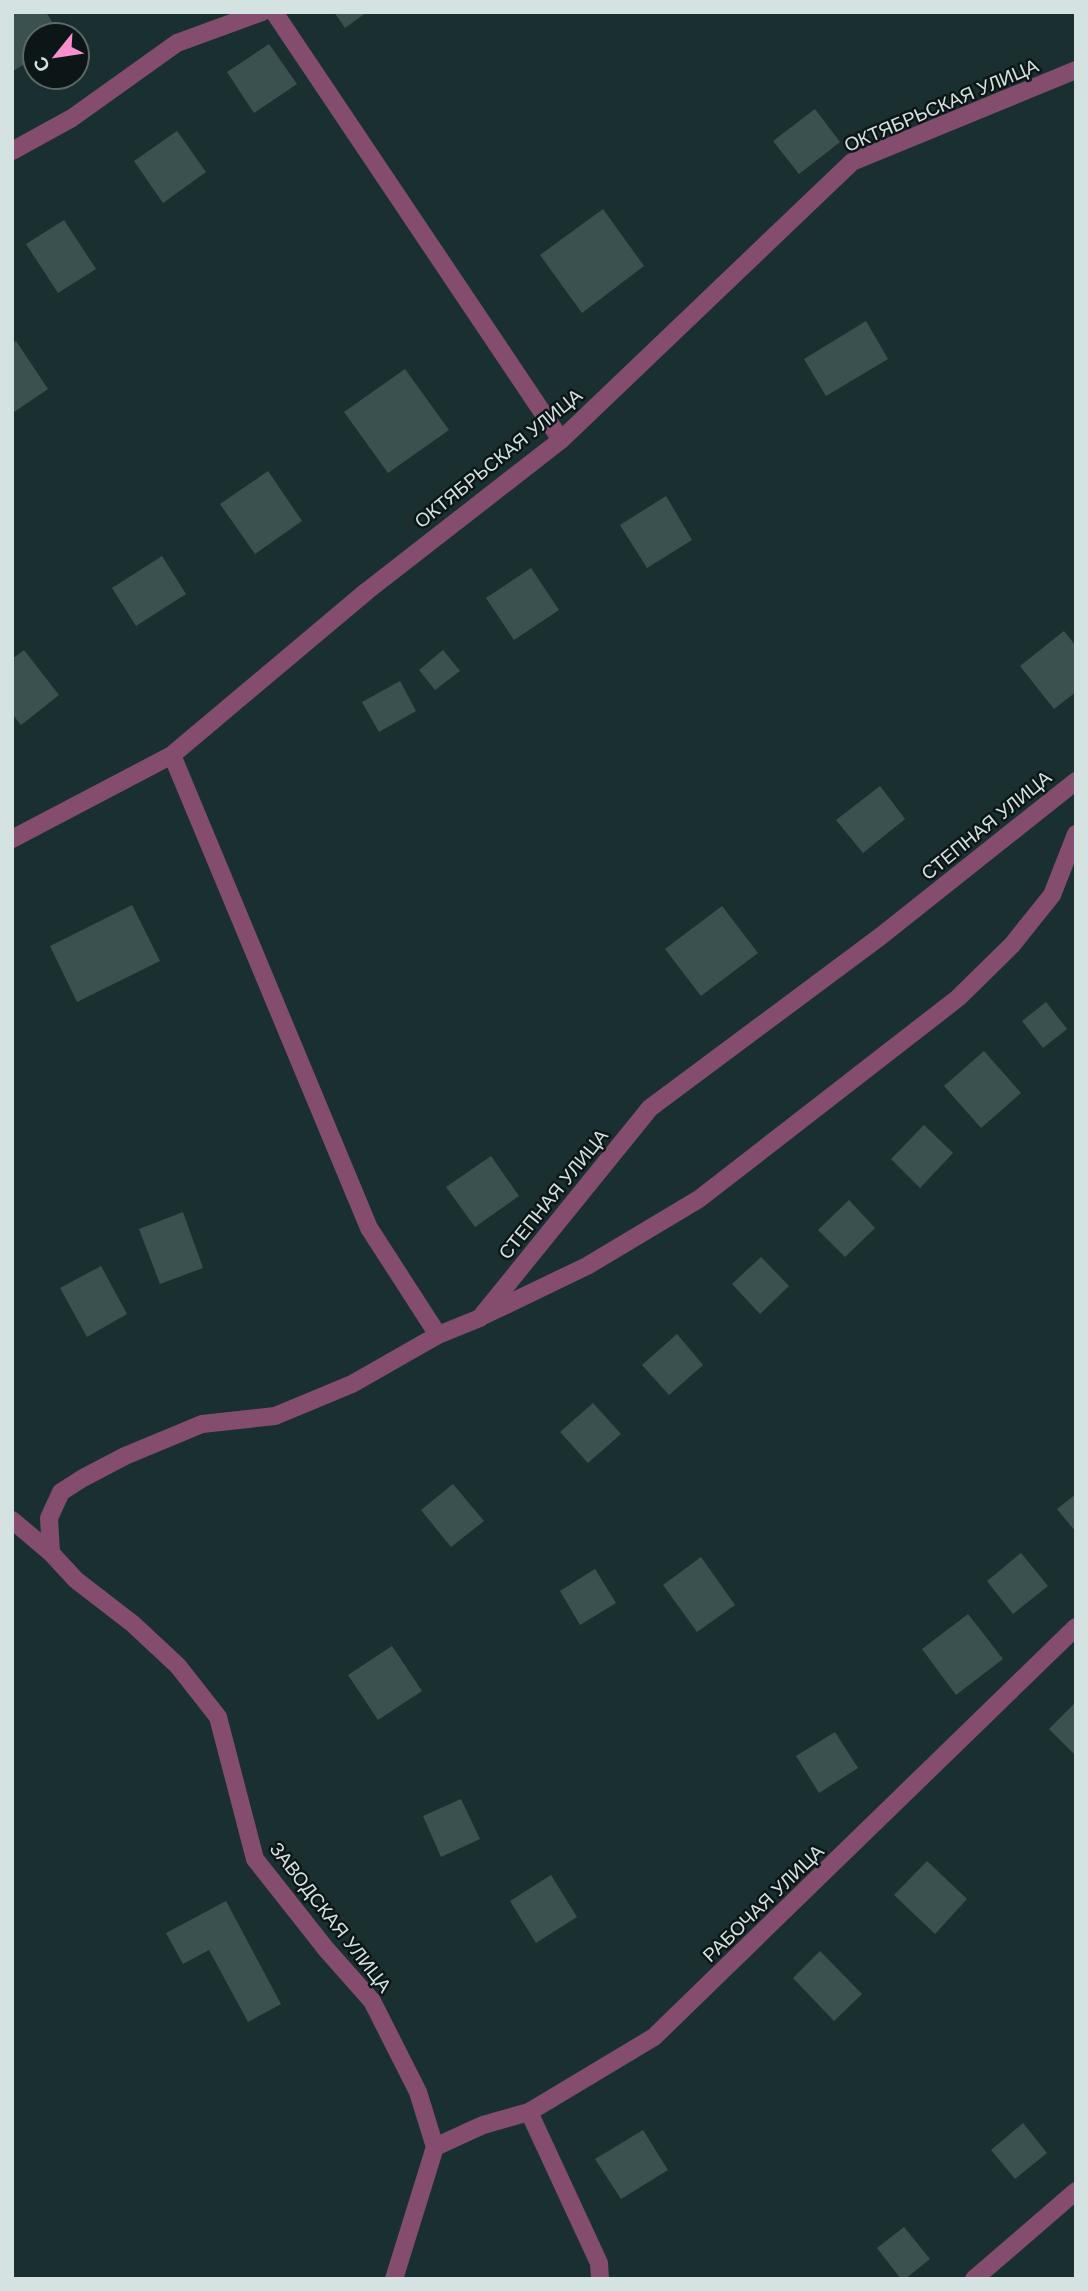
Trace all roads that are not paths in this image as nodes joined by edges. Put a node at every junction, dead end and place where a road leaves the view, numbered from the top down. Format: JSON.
{"nodes":[{"id":1,"x":262,"y":12,"type":"edge"},
{"id":2,"x":274,"y":12,"type":"edge"},
{"id":3,"x":1076,"y":71,"type":"edge"},
{"id":4,"x":12,"y":151,"type":"edge"},
{"id":5,"x":561,"y":440,"type":"junction"},
{"id":6,"x":172,"y":755,"type":"junction"},
{"id":7,"x":1076,"y":781,"type":"edge"},
{"id":8,"x":1076,"y":834,"type":"edge"},
{"id":9,"x":12,"y":839,"type":"edge"},
{"id":10,"x":480,"y":1318,"type":"junction"},
{"id":11,"x":438,"y":1335,"type":"junction"},
{"id":12,"x":12,"y":1520,"type":"edge"},
{"id":13,"x":51,"y":1553,"type":"junction"},
{"id":14,"x":1076,"y":1627,"type":"edge"},
{"id":15,"x":529,"y":2112,"type":"junction"},
{"id":16,"x":435,"y":2147,"type":"junction"},
{"id":17,"x":1076,"y":2191,"type":"edge"},
{"id":18,"x":394,"y":2279,"type":"edge"},
{"id":19,"x":600,"y":2279,"type":"edge"},
{"id":20,"x":974,"y":2279,"type":"edge"}],
"edges":[{"from":1,"to":4,"type":"street"},
{"from":2,"to":5,"type":"street"},
{"from":3,"to":5,"type":"street","name":"ОКТЯБРЬСКАЯ УЛИЦА"},
{"from":5,"to":6,"type":"street","name":"ОКТЯБРЬСКАЯ УЛИЦА"},
{"from":6,"to":9,"type":"street","name":"ОКТЯБРЬСКАЯ УЛИЦА"},
{"from":6,"to":11,"type":"street"},
{"from":7,"to":10,"type":"street","name":"СТЕПНАЯ УЛИЦА"},
{"from":8,"to":10,"type":"street"},
{"from":10,"to":11,"type":"street","name":"СТЕПНАЯ УЛИЦА"},
{"from":11,"to":13,"type":"street","name":"СТЕПНАЯ УЛИЦА"},
{"from":12,"to":13,"type":"street","name":"ЗАВОДСКАЯ УЛИЦА"},
{"from":13,"to":16,"type":"street","name":"ЗАВОДСКАЯ УЛИЦА"},
{"from":14,"to":15,"type":"street","name":"РАБОЧАЯ УЛИЦА"},
{"from":15,"to":16,"type":"street","name":"РАБОЧАЯ УЛИЦА"},
{"from":15,"to":19,"type":"street"},
{"from":16,"to":18,"type":"street"},
{"from":17,"to":20,"type":"street"}]}
